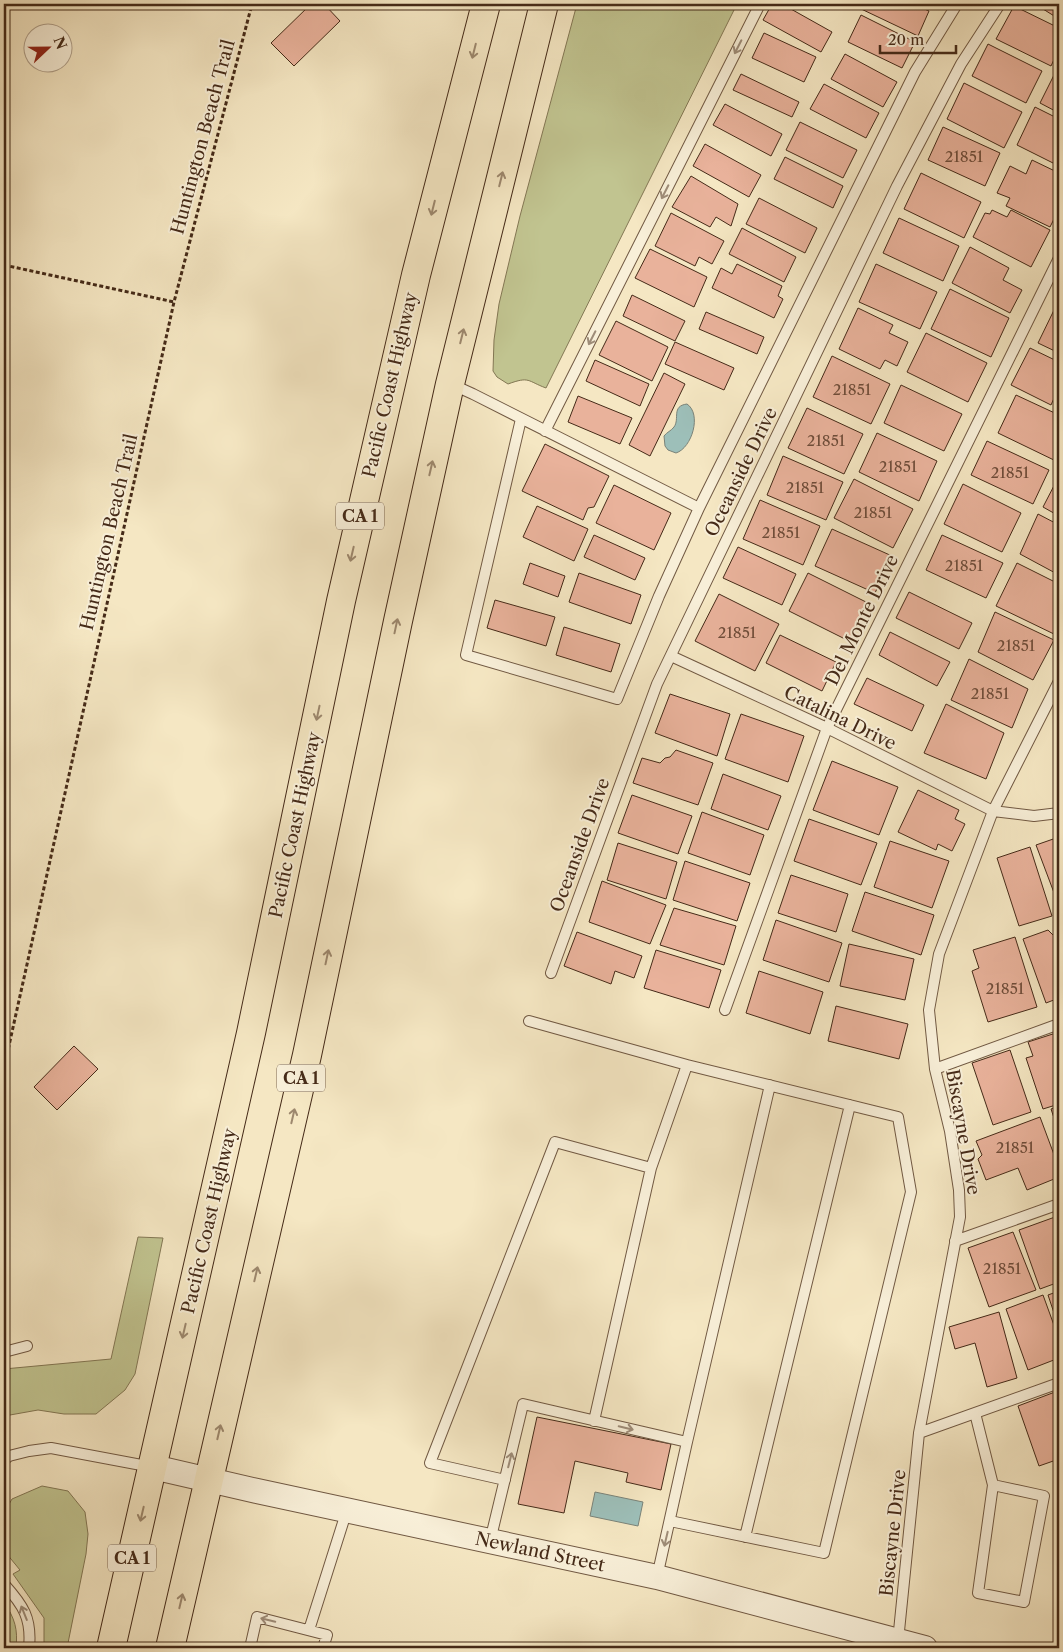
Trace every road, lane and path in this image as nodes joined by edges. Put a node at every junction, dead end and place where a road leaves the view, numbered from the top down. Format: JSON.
{"nodes":[{"id":1,"x":252,"y":4,"type":"edge"},
{"id":2,"x":486,"y":4,"type":"edge"},
{"id":3,"x":544,"y":4,"type":"edge"},
{"id":4,"x":760,"y":4,"type":"edge"},
{"id":5,"x":957,"y":4,"type":"edge"},
{"id":6,"x":1000,"y":4,"type":"edge"},
{"id":7,"x":1059,"y":258,"type":"edge"},
{"id":8,"x":4,"y":265,"type":"edge"},
{"id":9,"x":174,"y":302,"type":"junction"},
{"id":10,"x":450,"y":384,"type":"junction"},
{"id":11,"x":521,"y":419,"type":"junction"},
{"id":12,"x":545,"y":431,"type":"junction"},
{"id":13,"x":699,"y":508,"type":"junction"},
{"id":14,"x":671,"y":656,"type":"junction"},
{"id":15,"x":1059,"y":681,"type":"edge"},
{"id":16,"x":827,"y":728,"type":"junction"},
{"id":17,"x":993,"y":812,"type":"junction"},
{"id":18,"x":1059,"y":813,"type":"edge"},
{"id":19,"x":551,"y":973,"type":"dead end"},
{"id":20,"x":725,"y":1010,"type":"dead end"},
{"id":21,"x":529,"y":1021,"type":"dead end"},
{"id":22,"x":1059,"y":1024,"type":"edge"},
{"id":23,"x":687,"y":1065,"type":"junction"},
{"id":24,"x":4,"y":1068,"type":"edge"},
{"id":25,"x":935,"y":1069,"type":"junction"},
{"id":26,"x":770,"y":1085,"type":"junction"},
{"id":27,"x":850,"y":1105,"type":"junction"},
{"id":28,"x":651,"y":1168,"type":"junction"},
{"id":29,"x":1059,"y":1204,"type":"edge"},
{"id":30,"x":955,"y":1241,"type":"junction"},
{"id":31,"x":27,"y":1346,"type":"dead end"},
{"id":32,"x":4,"y":1352,"type":"edge"},
{"id":33,"x":1059,"y":1383,"type":"edge"},
{"id":34,"x":975,"y":1413,"type":"junction"},
{"id":35,"x":594,"y":1421,"type":"junction"},
{"id":36,"x":920,"y":1432,"type":"junction"},
{"id":37,"x":688,"y":1442,"type":"junction"},
{"id":38,"x":4,"y":1460,"type":"edge"},
{"id":39,"x":153,"y":1467,"type":"junction"},
{"id":40,"x":208,"y":1480,"type":"junction"},
{"id":41,"x":505,"y":1480,"type":"junction"},
{"id":42,"x":993,"y":1485,"type":"junction"},
{"id":43,"x":347,"y":1510,"type":"junction"},
{"id":44,"x":670,"y":1521,"type":"junction"},
{"id":45,"x":745,"y":1537,"type":"junction"},
{"id":46,"x":490,"y":1541,"type":"junction"},
{"id":47,"x":657,"y":1577,"type":"junction"},
{"id":48,"x":5,"y":1586,"type":"edge"},
{"id":49,"x":308,"y":1630,"type":"junction"},
{"id":50,"x":898,"y":1641,"type":"junction"},
{"id":51,"x":29,"y":1648,"type":"edge"},
{"id":52,"x":111,"y":1648,"type":"edge"},
{"id":53,"x":170,"y":1648,"type":"edge"},
{"id":54,"x":250,"y":1648,"type":"edge"},
{"id":55,"x":323,"y":1648,"type":"edge"},
{"id":56,"x":925,"y":1648,"type":"edge"}],
"edges":[{"from":1,"to":9,"type":"path","name":"Huntington Beach Trail"},
{"from":2,"to":39,"type":"highway","name":"Pacific Coast Highway","number":"CA 1","one_way":true},
{"from":10,"to":3,"type":"highway","number":"CA 1","one_way":true},
{"from":4,"to":12,"type":"lane","one_way":true},
{"from":5,"to":13,"type":"lane"},
{"from":6,"to":14,"type":"lane","name":"Oceanside Drive"},
{"from":7,"to":16,"type":"lane","name":"Del Monte Drive"},
{"from":8,"to":9,"type":"path"},
{"from":9,"to":24,"type":"path","name":"Huntington Beach Trail"},
{"from":10,"to":11,"type":"lane"},
{"from":40,"to":10,"type":"highway","number":"CA 1","one_way":true},
{"from":11,"to":12,"type":"lane"},
{"from":11,"to":13,"type":"lane"},
{"from":12,"to":13,"type":"lane"},
{"from":14,"to":16,"type":"lane","name":"Catalina Drive"},
{"from":14,"to":19,"type":"lane","name":"Oceanside Drive"},
{"from":15,"to":17,"type":"lane","name":"Biscayne Drive"},
{"from":16,"to":17,"type":"lane","name":"Catalina Drive"},
{"from":16,"to":20,"type":"lane","name":"Del Monte Drive"},
{"from":17,"to":18,"type":"lane"},
{"from":17,"to":25,"type":"lane","name":"Biscayne Drive"},
{"from":21,"to":23,"type":"lane"},
{"from":22,"to":25,"type":"lane"},
{"from":23,"to":26,"type":"lane"},
{"from":23,"to":28,"type":"lane"},
{"from":25,"to":30,"type":"lane","name":"Biscayne Drive"},
{"from":26,"to":27,"type":"lane"},
{"from":26,"to":37,"type":"lane"},
{"from":27,"to":45,"type":"lane"},
{"from":27,"to":45,"type":"lane"},
{"from":28,"to":35,"type":"lane"},
{"from":28,"to":41,"type":"lane"},
{"from":29,"to":30,"type":"lane"},
{"from":30,"to":36,"type":"lane","name":"Biscayne Drive"},
{"from":31,"to":32,"type":"lane"},
{"from":33,"to":34,"type":"lane"},
{"from":34,"to":36,"type":"lane"},
{"from":34,"to":42,"type":"lane"},
{"from":35,"to":37,"type":"lane","one_way":true},
{"from":41,"to":35,"type":"lane","one_way":true},
{"from":36,"to":50,"type":"lane","name":"Biscayne Drive"},
{"from":37,"to":44,"type":"lane"},
{"from":38,"to":39,"type":"lane"},
{"from":39,"to":40,"type":"street","name":"Newland Street"},
{"from":39,"to":52,"type":"highway","name":"Pacific Coast Highway","number":"CA 1","one_way":true},
{"from":40,"to":43,"type":"street","name":"Newland Street"},
{"from":53,"to":40,"type":"highway","number":"CA 1","one_way":true},
{"from":41,"to":46,"type":"lane"},
{"from":42,"to":42,"type":"lane"},
{"from":43,"to":46,"type":"street","name":"Newland Street"},
{"from":43,"to":49,"type":"lane"},
{"from":44,"to":45,"type":"lane"},
{"from":44,"to":47,"type":"lane","one_way":true},
{"from":46,"to":47,"type":"street","name":"Newland Street"},
{"from":47,"to":50,"type":"street","name":"Newland Street"},
{"from":51,"to":48,"type":"lane","one_way":true},
{"from":49,"to":54,"type":"lane","one_way":true},
{"from":49,"to":55,"type":"lane"},
{"from":50,"to":56,"type":"street","name":"Newland Street"}]}
